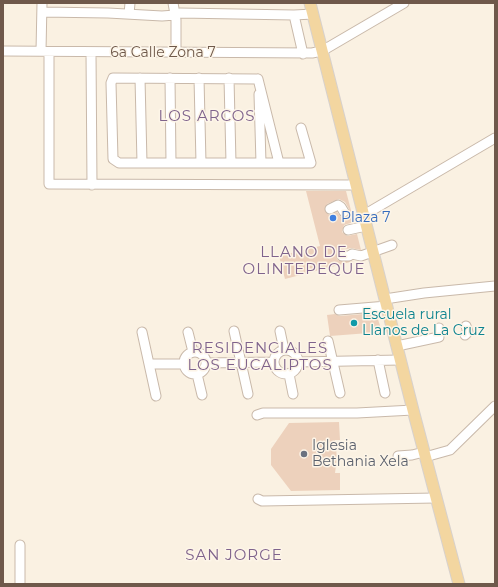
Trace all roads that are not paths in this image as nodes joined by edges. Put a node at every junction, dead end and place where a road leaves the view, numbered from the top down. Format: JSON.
{"nodes":[{"id":1,"x":59,"y":3,"type":"edge"},
{"id":2,"x":130,"y":3,"type":"edge"},
{"id":3,"x":173,"y":3,"type":"edge"},
{"id":4,"x":310,"y":3,"type":"edge"},
{"id":5,"x":404,"y":3,"type":"edge"},
{"id":6,"x":42,"y":8,"type":"edge"},
{"id":7,"x":59,"y":13,"type":"junction"},
{"id":8,"x":129,"y":14,"type":"junction"},
{"id":9,"x":313,"y":14,"type":"junction"},
{"id":10,"x":176,"y":15,"type":"junction"},
{"id":11,"x":294,"y":15,"type":"junction"},
{"id":12,"x":3,"y":51,"type":"edge"},
{"id":13,"x":322,"y":51,"type":"junction"},
{"id":14,"x":45,"y":52,"type":"junction"},
{"id":15,"x":91,"y":52,"type":"junction"},
{"id":16,"x":176,"y":53,"type":"junction"},
{"id":17,"x":303,"y":54,"type":"junction"},
{"id":18,"x":140,"y":78,"type":"junction"},
{"id":19,"x":170,"y":78,"type":"junction"},
{"id":20,"x":199,"y":78,"type":"junction"},
{"id":21,"x":229,"y":78,"type":"junction"},
{"id":22,"x":258,"y":79,"type":"junction"},
{"id":23,"x":301,"y":128,"type":"dead end"},
{"id":24,"x":495,"y":138,"type":"edge"},
{"id":25,"x":142,"y":163,"type":"junction"},
{"id":26,"x":171,"y":163,"type":"junction"},
{"id":27,"x":201,"y":163,"type":"junction"},
{"id":28,"x":231,"y":163,"type":"junction"},
{"id":29,"x":261,"y":163,"type":"junction"},
{"id":30,"x":280,"y":163,"type":"junction"},
{"id":31,"x":92,"y":185,"type":"junction"},
{"id":32,"x":356,"y":185,"type":"junction"},
{"id":33,"x":330,"y":209,"type":"dead end"},
{"id":34,"x":344,"y":212,"type":"dead end"},
{"id":35,"x":364,"y":215,"type":"junction"},
{"id":36,"x":366,"y":226,"type":"junction"},
{"id":37,"x":348,"y":230,"type":"dead end"},
{"id":38,"x":392,"y":244,"type":"dead end"},
{"id":39,"x":373,"y":252,"type":"junction"},
{"id":40,"x":342,"y":256,"type":"dead end"},
{"id":41,"x":495,"y":286,"type":"edge"},
{"id":42,"x":386,"y":303,"type":"junction"},
{"id":43,"x":339,"y":310,"type":"dead end"},
{"id":44,"x":439,"y":328,"type":"dead end"},
{"id":45,"x":234,"y":331,"type":"dead end"},
{"id":46,"x":280,"y":331,"type":"dead end"},
{"id":47,"x":142,"y":332,"type":"dead end"},
{"id":48,"x":188,"y":332,"type":"dead end"},
{"id":49,"x":328,"y":341,"type":"dead end"},
{"id":50,"x":397,"y":346,"type":"junction"},
{"id":51,"x":284,"y":350,"type":"junction"},
{"id":52,"x":193,"y":352,"type":"junction"},
{"id":53,"x":378,"y":360,"type":"junction"},
{"id":54,"x":400,"y":360,"type":"junction"},
{"id":55,"x":332,"y":361,"type":"junction"},
{"id":56,"x":241,"y":362,"type":"junction"},
{"id":57,"x":274,"y":362,"type":"junction"},
{"id":58,"x":298,"y":362,"type":"junction"},
{"id":59,"x":206,"y":363,"type":"junction"},
{"id":60,"x":149,"y":364,"type":"junction"},
{"id":61,"x":184,"y":364,"type":"junction"},
{"id":62,"x":197,"y":374,"type":"junction"},
{"id":63,"x":289,"y":374,"type":"junction"},
{"id":64,"x":340,"y":393,"type":"dead end"},
{"id":65,"x":385,"y":393,"type":"dead end"},
{"id":66,"x":248,"y":394,"type":"dead end"},
{"id":67,"x":293,"y":394,"type":"dead end"},
{"id":68,"x":202,"y":395,"type":"dead end"},
{"id":69,"x":156,"y":396,"type":"dead end"},
{"id":70,"x":495,"y":406,"type":"edge"},
{"id":71,"x":413,"y":410,"type":"junction"},
{"id":72,"x":257,"y":414,"type":"dead end"},
{"id":73,"x":424,"y":454,"type":"junction"},
{"id":74,"x":398,"y":456,"type":"dead end"},
{"id":75,"x":436,"y":498,"type":"junction"},
{"id":76,"x":258,"y":499,"type":"dead end"},
{"id":77,"x":20,"y":545,"type":"dead end"},
{"id":78,"x":20,"y":584,"type":"edge"},
{"id":79,"x":459,"y":584,"type":"edge"}],
"edges":[{"from":1,"to":7,"type":"street"},
{"from":2,"to":8,"type":"street"},
{"from":3,"to":10,"type":"street"},
{"from":4,"to":9,"type":"main road"},
{"from":5,"to":13,"type":"street"},
{"from":6,"to":7,"type":"street"},
{"from":6,"to":14,"type":"street"},
{"from":7,"to":8,"type":"street"},
{"from":8,"to":10,"type":"street"},
{"from":9,"to":11,"type":"street"},
{"from":9,"to":13,"type":"main road"},
{"from":10,"to":11,"type":"street"},
{"from":10,"to":16,"type":"street"},
{"from":11,"to":17,"type":"street"},
{"from":12,"to":14,"type":"street","name":"6a Calle Zona 7"},
{"from":13,"to":17,"type":"street","name":"6a Calle Zona 7"},
{"from":13,"to":32,"type":"main road"},
{"from":14,"to":15,"type":"street","name":"6a Calle Zona 7"},
{"from":14,"to":31,"type":"street"},
{"from":15,"to":16,"type":"street","name":"6a Calle Zona 7"},
{"from":15,"to":31,"type":"street"},
{"from":16,"to":17,"type":"street","name":"6a Calle Zona 7"},
{"from":18,"to":19,"type":"street"},
{"from":18,"to":25,"type":"street"},
{"from":18,"to":25,"type":"street"},
{"from":19,"to":20,"type":"street"},
{"from":19,"to":26,"type":"street"},
{"from":20,"to":21,"type":"street"},
{"from":20,"to":27,"type":"street"},
{"from":21,"to":22,"type":"street"},
{"from":21,"to":28,"type":"street"},
{"from":22,"to":29,"type":"street"},
{"from":22,"to":30,"type":"street"},
{"from":23,"to":30,"type":"street"},
{"from":24,"to":35,"type":"street"},
{"from":25,"to":26,"type":"street"},
{"from":26,"to":27,"type":"street"},
{"from":27,"to":28,"type":"street"},
{"from":28,"to":29,"type":"street"},
{"from":29,"to":30,"type":"street"},
{"from":31,"to":32,"type":"street"},
{"from":32,"to":35,"type":"main road"},
{"from":33,"to":34,"type":"street"},
{"from":35,"to":36,"type":"main road"},
{"from":36,"to":37,"type":"street"},
{"from":36,"to":39,"type":"main road"},
{"from":38,"to":39,"type":"street"},
{"from":39,"to":40,"type":"street"},
{"from":39,"to":42,"type":"main road"},
{"from":41,"to":42,"type":"street"},
{"from":42,"to":43,"type":"street"},
{"from":42,"to":50,"type":"main road"},
{"from":44,"to":50,"type":"street"},
{"from":45,"to":56,"type":"street"},
{"from":46,"to":51,"type":"street"},
{"from":47,"to":60,"type":"street"},
{"from":48,"to":52,"type":"street"},
{"from":49,"to":55,"type":"street"},
{"from":50,"to":54,"type":"main road"},
{"from":51,"to":57,"type":"street"},
{"from":51,"to":58,"type":"street"},
{"from":52,"to":59,"type":"street"},
{"from":52,"to":61,"type":"street"},
{"from":53,"to":54,"type":"street"},
{"from":53,"to":55,"type":"street"},
{"from":53,"to":65,"type":"street"},
{"from":54,"to":71,"type":"main road"},
{"from":55,"to":58,"type":"street"},
{"from":55,"to":64,"type":"street"},
{"from":56,"to":57,"type":"street"},
{"from":56,"to":59,"type":"street"},
{"from":56,"to":66,"type":"street"},
{"from":57,"to":63,"type":"street"},
{"from":58,"to":63,"type":"street"},
{"from":59,"to":62,"type":"street"},
{"from":60,"to":61,"type":"street"},
{"from":60,"to":69,"type":"street"},
{"from":61,"to":62,"type":"street"},
{"from":62,"to":68,"type":"street"},
{"from":63,"to":67,"type":"street"},
{"from":70,"to":73,"type":"street"},
{"from":71,"to":72,"type":"street"},
{"from":71,"to":73,"type":"main road"},
{"from":73,"to":74,"type":"street"},
{"from":73,"to":75,"type":"main road"},
{"from":75,"to":76,"type":"street"},
{"from":75,"to":79,"type":"main road"},
{"from":77,"to":78,"type":"street"}]}
